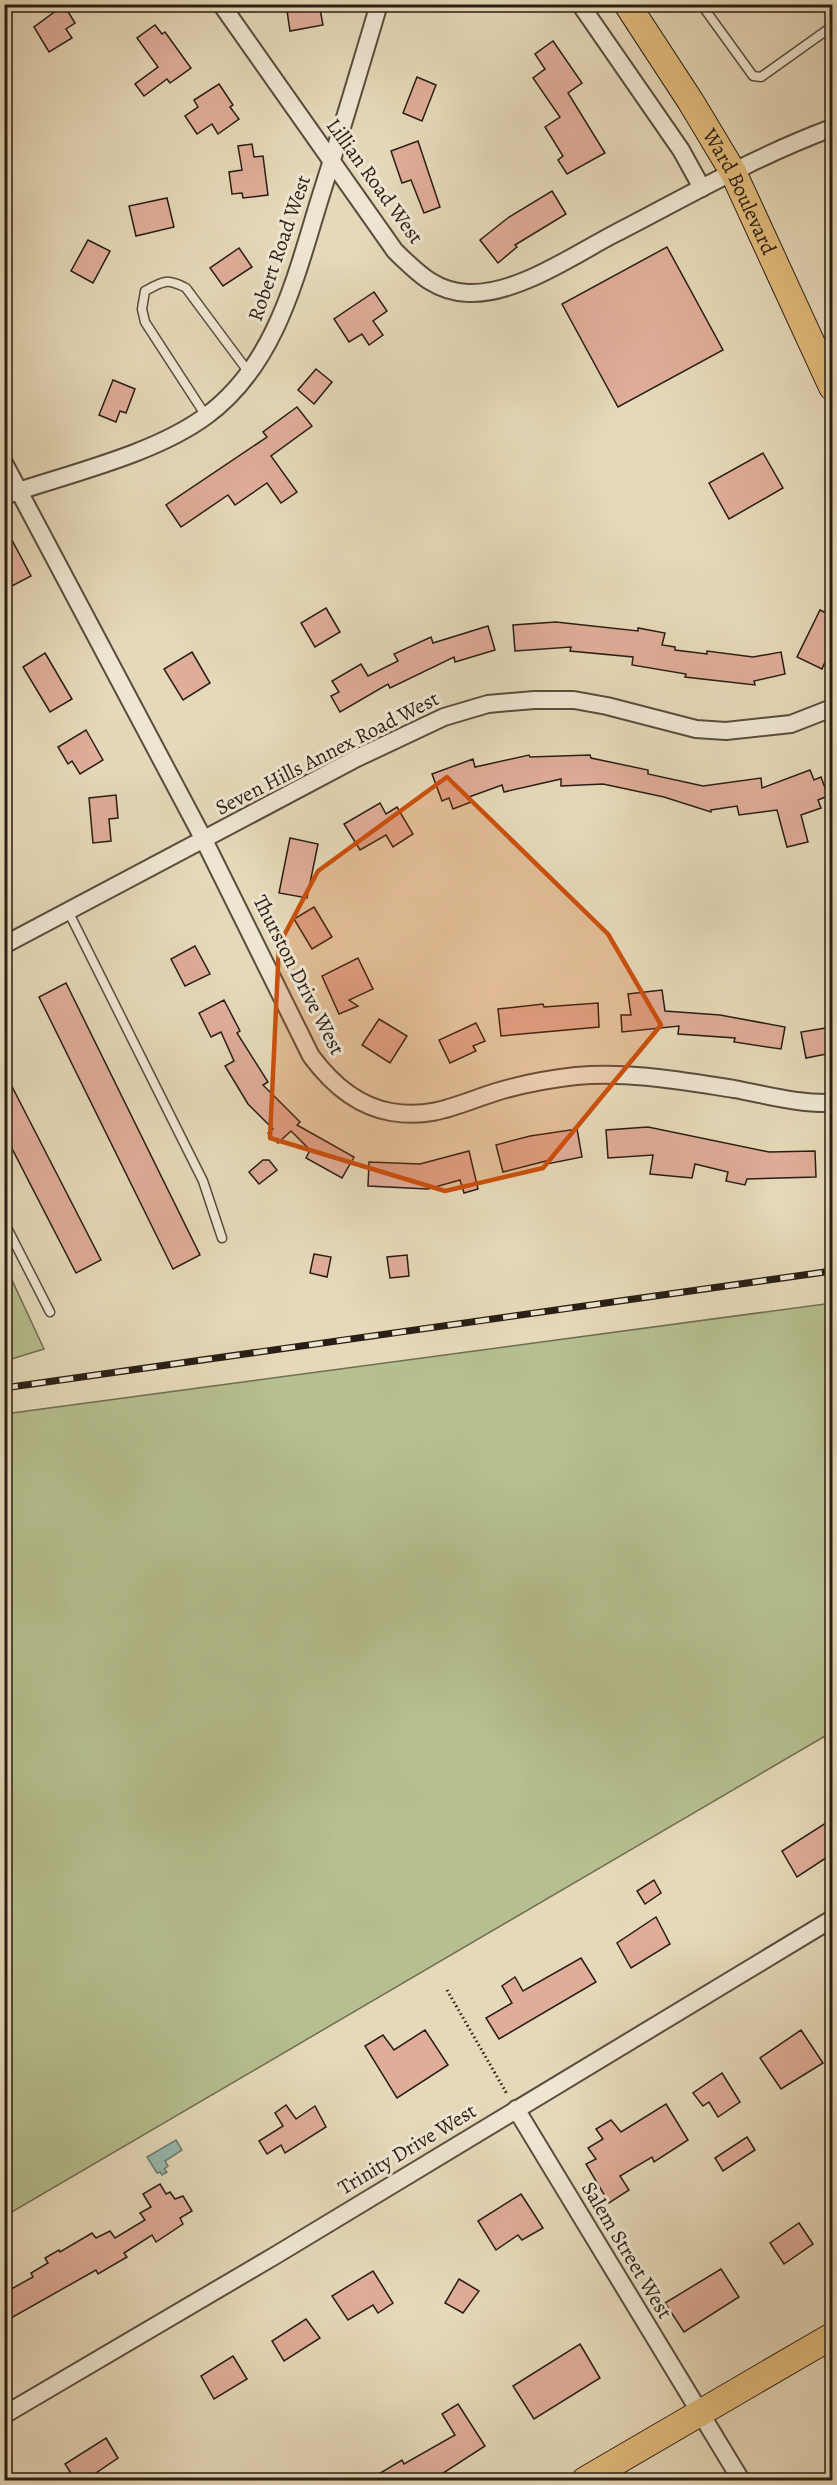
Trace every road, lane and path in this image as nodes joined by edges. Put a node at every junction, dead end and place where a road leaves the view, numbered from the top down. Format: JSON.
{"nodes":[{"id":1,"x":221,"y":4,"type":"edge"},
{"id":2,"x":379,"y":4,"type":"edge"},
{"id":3,"x":580,"y":4,"type":"edge"},
{"id":4,"x":627,"y":4,"type":"edge"},
{"id":5,"x":701,"y":4,"type":"edge"},
{"id":6,"x":832,"y":29,"type":"edge"},
{"id":7,"x":832,"y":129,"type":"edge"},
{"id":8,"x":332,"y":163,"type":"junction"},
{"id":9,"x":733,"y":172,"type":"junction"},
{"id":10,"x":702,"y":188,"type":"junction"},
{"id":11,"x":250,"y":374,"type":"junction"},
{"id":12,"x":832,"y":387,"type":"edge"},
{"id":13,"x":207,"y":416,"type":"junction"},
{"id":14,"x":4,"y":462,"type":"edge"},
{"id":15,"x":12,"y":493,"type":"edge"},
{"id":16,"x":832,"y":708,"type":"edge"},
{"id":17,"x":204,"y":840,"type":"junction"},
{"id":18,"x":68,"y":911,"type":"junction"},
{"id":19,"x":4,"y":945,"type":"edge"},
{"id":20,"x":832,"y":1103,"type":"edge"},
{"id":21,"x":4,"y":1222,"type":"edge"},
{"id":22,"x":222,"y":1238,"type":"dead end"},
{"id":23,"x":50,"y":1312,"type":"dead end"},
{"id":24,"x":832,"y":1919,"type":"edge"},
{"id":25,"x":447,"y":1990,"type":"dead end"},
{"id":26,"x":516,"y":2109,"type":"junction"},
{"id":27,"x":832,"y":2336,"type":"edge"},
{"id":28,"x":700,"y":2414,"type":"junction"},
{"id":29,"x":4,"y":2415,"type":"edge"},
{"id":30,"x":585,"y":2481,"type":"edge"},
{"id":31,"x":741,"y":2481,"type":"edge"}],
"edges":[{"from":1,"to":8,"type":"street","name":"Lillian Road West"},
{"from":2,"to":8,"type":"street","name":"Robert Road West"},
{"from":3,"to":10,"type":"street"},
{"from":4,"to":9,"type":"main road","name":"Ward Boulevard"},
{"from":5,"to":6,"type":"lane"},
{"from":7,"to":9,"type":"street","name":"Lillian Road West"},
{"from":8,"to":10,"type":"street","name":"Lillian Road West"},
{"from":8,"to":11,"type":"street","name":"Robert Road West"},
{"from":9,"to":10,"type":"street","name":"Lillian Road West"},
{"from":9,"to":12,"type":"main road","name":"Ward Boulevard"},
{"from":11,"to":13,"type":"street","name":"Robert Road West"},
{"from":11,"to":13,"type":"lane"},
{"from":13,"to":15,"type":"street","name":"Robert Road West"},
{"from":14,"to":15,"type":"street","name":"Thurston Drive West"},
{"from":15,"to":17,"type":"street","name":"Thurston Drive West"},
{"from":16,"to":17,"type":"street","name":"Seven Hills Annex Road West"},
{"from":17,"to":18,"type":"street","name":"Seven Hills Annex Road West"},
{"from":17,"to":20,"type":"street","name":"Thurston Drive West"},
{"from":18,"to":19,"type":"street","name":"Seven Hills Annex Road West"},
{"from":18,"to":22,"type":"lane"},
{"from":21,"to":23,"type":"lane"},
{"from":24,"to":26,"type":"street","name":"Trinity Drive West"},
{"from":25,"to":26,"type":"path"},
{"from":26,"to":28,"type":"street","name":"Salem Street West"},
{"from":26,"to":29,"type":"street","name":"Trinity Drive West"},
{"from":27,"to":28,"type":"main road"},
{"from":28,"to":30,"type":"main road"},
{"from":28,"to":31,"type":"street","name":"Salem Street West"}]}
